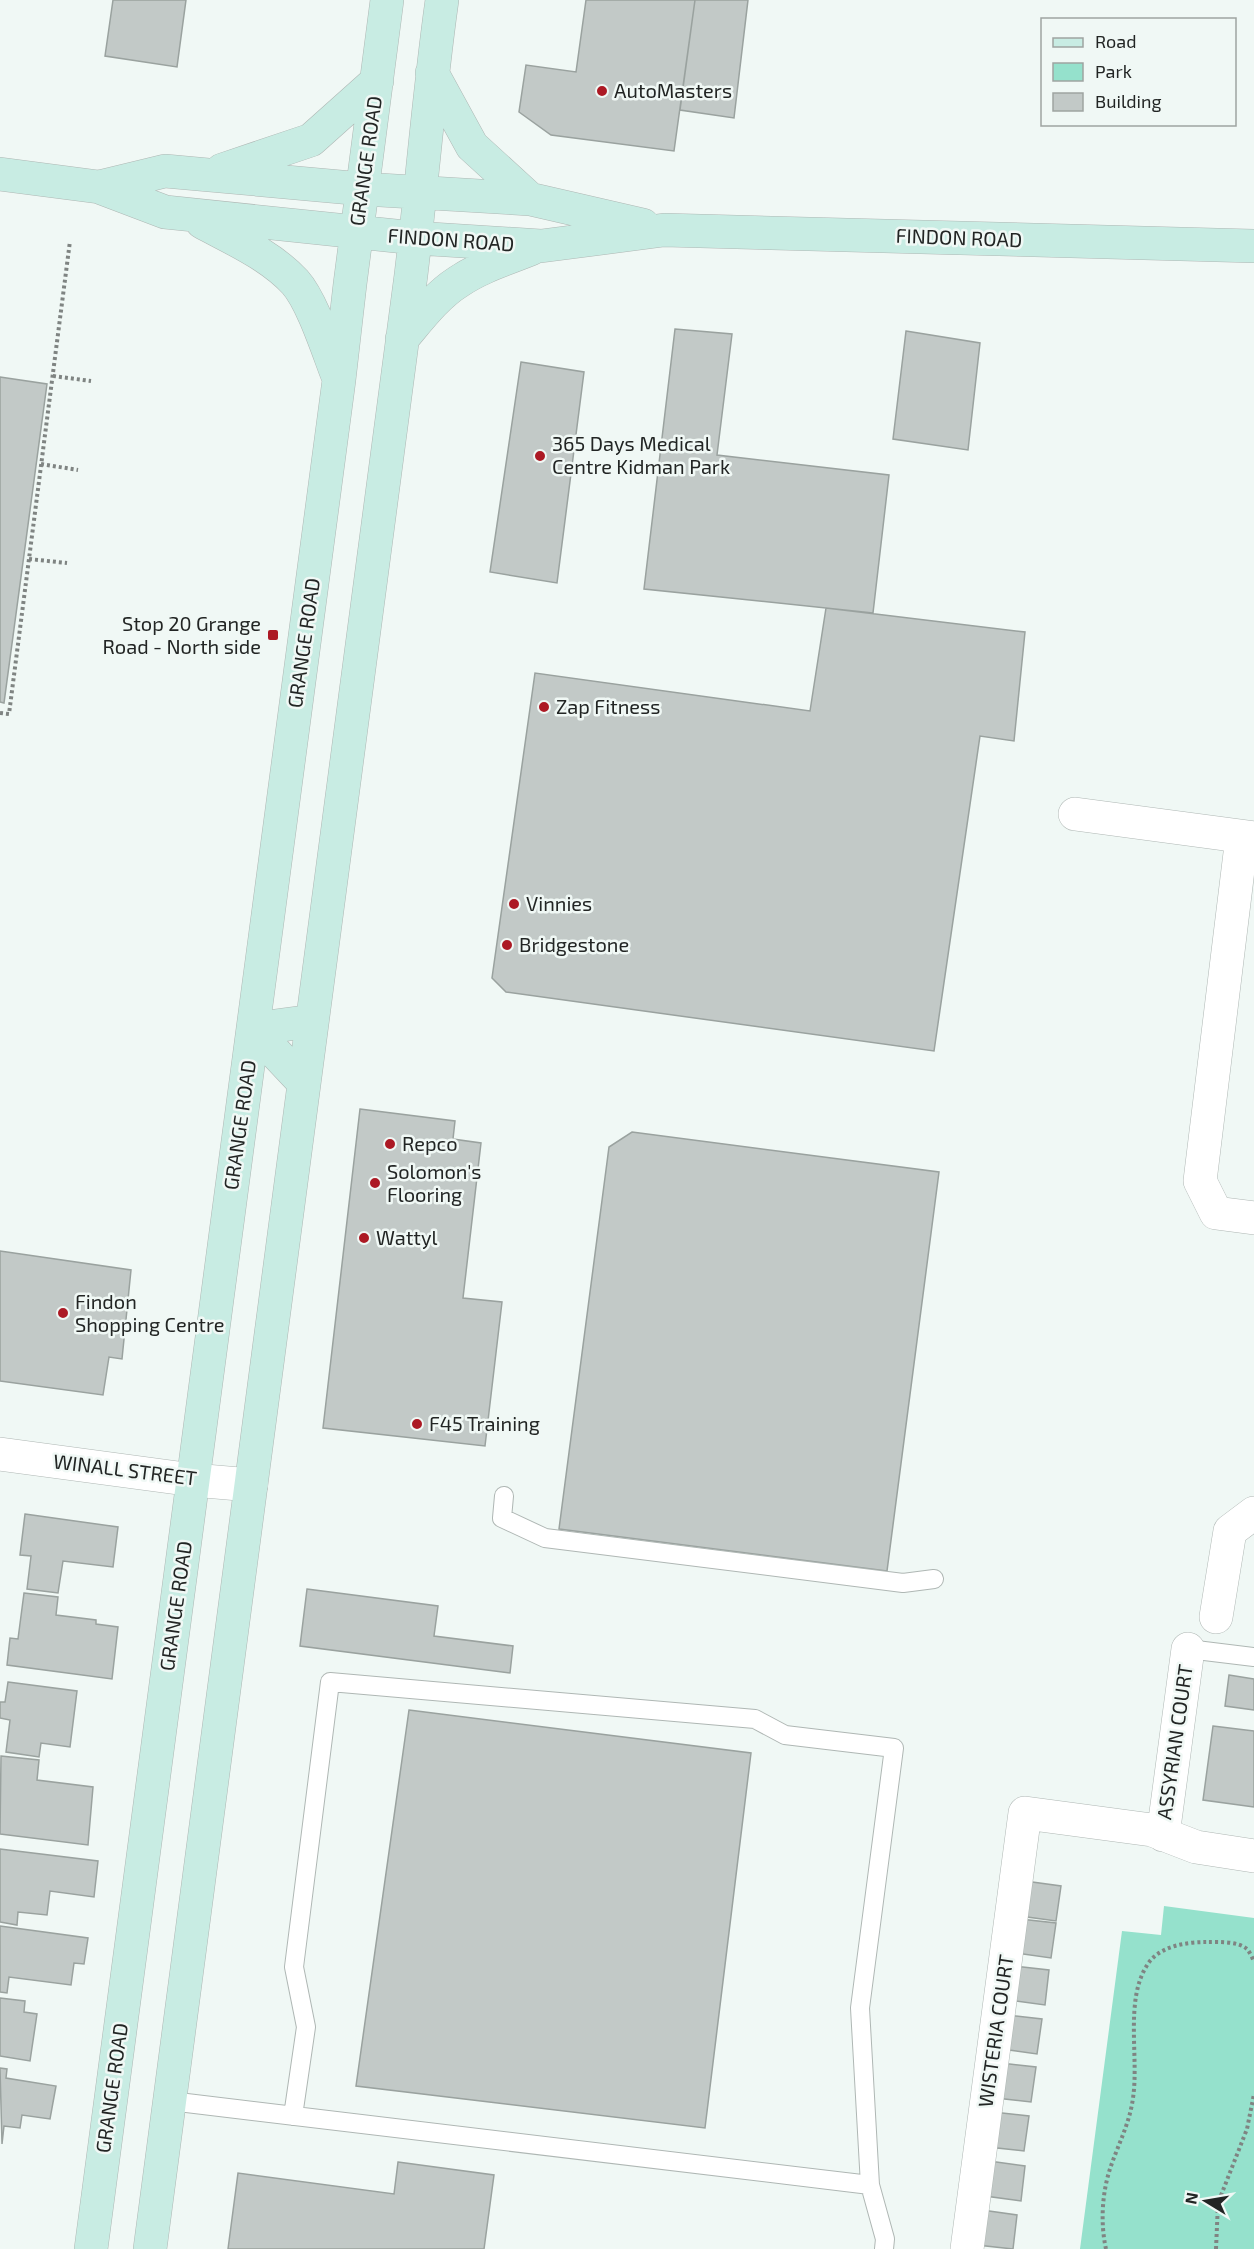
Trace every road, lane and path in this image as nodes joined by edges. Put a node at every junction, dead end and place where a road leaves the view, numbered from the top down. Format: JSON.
{"nodes":[{"id":1,"x":387,"y":0,"type":"edge"},
{"id":2,"x":442,"y":0,"type":"edge"},
{"id":3,"x":432,"y":73,"type":"junction"},
{"id":4,"x":377,"y":81,"type":"junction"},
{"id":5,"x":0,"y":174,"type":"edge"},
{"id":6,"x":206,"y":175,"type":"junction"},
{"id":7,"x":99,"y":187,"type":"junction"},
{"id":8,"x":363,"y":189,"type":"junction"},
{"id":9,"x":421,"y":192,"type":"junction"},
{"id":10,"x":530,"y":199,"type":"junction"},
{"id":11,"x":190,"y":215,"type":"junction"},
{"id":12,"x":664,"y":230,"type":"junction"},
{"id":13,"x":357,"y":233,"type":"junction"},
{"id":14,"x":415,"y":238,"type":"junction"},
{"id":15,"x":70,"y":241,"type":"dead end"},
{"id":16,"x":541,"y":246,"type":"junction"},
{"id":17,"x":1254,"y":246,"type":"edge"},
{"id":18,"x":402,"y":339,"type":"junction"},
{"id":19,"x":53,"y":376,"type":"junction"},
{"id":20,"x":339,"y":380,"type":"junction"},
{"id":21,"x":91,"y":381,"type":"dead end"},
{"id":22,"x":41,"y":464,"type":"junction"},
{"id":23,"x":78,"y":470,"type":"dead end"},
{"id":24,"x":29,"y":559,"type":"junction"},
{"id":25,"x":67,"y":563,"type":"dead end"},
{"id":26,"x":0,"y":713,"type":"edge"},
{"id":27,"x":1075,"y":814,"type":"dead end"},
{"id":28,"x":1248,"y":837,"type":"edge"},
{"id":29,"x":312,"y":1021,"type":"junction"},
{"id":30,"x":253,"y":1029,"type":"junction"},
{"id":31,"x":304,"y":1083,"type":"junction"},
{"id":32,"x":1254,"y":1218,"type":"edge"},
{"id":33,"x":0,"y":1454,"type":"edge"},
{"id":34,"x":193,"y":1480,"type":"junction"},
{"id":35,"x":251,"y":1485,"type":"junction"},
{"id":36,"x":504,"y":1496,"type":"dead end"},
{"id":37,"x":1254,"y":1513,"type":"edge"},
{"id":38,"x":934,"y":1578,"type":"dead end"},
{"id":39,"x":1216,"y":1617,"type":"dead end"},
{"id":40,"x":1188,"y":1649,"type":"joint"},
{"id":41,"x":1254,"y":1657,"type":"edge"},
{"id":42,"x":1025,"y":1813,"type":"joint"},
{"id":43,"x":1163,"y":1834,"type":"junction"},
{"id":44,"x":1254,"y":1856,"type":"edge"},
{"id":45,"x":1254,"y":1961,"type":"edge"},
{"id":46,"x":1254,"y":2094,"type":"edge"},
{"id":47,"x":170,"y":2102,"type":"junction"},
{"id":48,"x":293,"y":2116,"type":"junction"},
{"id":49,"x":870,"y":2185,"type":"junction"},
{"id":50,"x":91,"y":2249,"type":"edge"},
{"id":51,"x":150,"y":2249,"type":"edge"},
{"id":52,"x":884,"y":2249,"type":"edge"},
{"id":53,"x":967,"y":2249,"type":"edge"},
{"id":54,"x":1106,"y":2249,"type":"edge"},
{"id":55,"x":1216,"y":2249,"type":"edge"}],
"edges":[{"from":1,"to":4,"type":"main road","name":"GRANGE ROAD"},
{"from":2,"to":3,"type":"main road"},
{"from":3,"to":9,"type":"main road"},
{"from":3,"to":10,"type":"main road"},
{"from":4,"to":6,"type":"main road"},
{"from":4,"to":8,"type":"main road","name":"GRANGE ROAD"},
{"from":5,"to":7,"type":"main road","name":"FINDON ROAD"},
{"from":6,"to":7,"type":"main road","name":"FINDON ROAD"},
{"from":6,"to":8,"type":"main road","name":"FINDON ROAD"},
{"from":7,"to":11,"type":"main road","name":"FINDON ROAD"},
{"from":8,"to":9,"type":"main road","name":"FINDON ROAD"},
{"from":8,"to":13,"type":"main road","name":"GRANGE ROAD"},
{"from":9,"to":10,"type":"main road","name":"FINDON ROAD"},
{"from":9,"to":14,"type":"main road"},
{"from":10,"to":12,"type":"main road","name":"FINDON ROAD"},
{"from":11,"to":13,"type":"main road","name":"FINDON ROAD"},
{"from":11,"to":20,"type":"main road"},
{"from":12,"to":16,"type":"main road","name":"FINDON ROAD"},
{"from":12,"to":17,"type":"main road","name":"FINDON ROAD"},
{"from":13,"to":14,"type":"main road","name":"FINDON ROAD"},
{"from":13,"to":20,"type":"main road","name":"GRANGE ROAD"},
{"from":14,"to":16,"type":"main road","name":"FINDON ROAD"},
{"from":14,"to":18,"type":"main road"},
{"from":15,"to":19,"type":"path"},
{"from":16,"to":18,"type":"main road"},
{"from":18,"to":29,"type":"main road"},
{"from":19,"to":21,"type":"path"},
{"from":19,"to":22,"type":"path"},
{"from":20,"to":30,"type":"main road","name":"GRANGE ROAD"},
{"from":22,"to":23,"type":"path"},
{"from":22,"to":24,"type":"path"},
{"from":24,"to":25,"type":"path"},
{"from":24,"to":26,"type":"path"},
{"from":27,"to":28,"type":"street"},
{"from":28,"to":32,"type":"street"},
{"from":29,"to":30,"type":"main road"},
{"from":29,"to":31,"type":"main road"},
{"from":30,"to":31,"type":"main road"},
{"from":30,"to":34,"type":"main road","name":"GRANGE ROAD"},
{"from":31,"to":35,"type":"main road"},
{"from":33,"to":34,"type":"street","name":"WINALL STREET"},
{"from":34,"to":35,"type":"street","name":"WINALL STREET"},
{"from":34,"to":50,"type":"main road","name":"GRANGE ROAD"},
{"from":35,"to":47,"type":"main road"},
{"from":36,"to":38,"type":"lane"},
{"from":37,"to":39,"type":"street"},
{"from":40,"to":41,"type":"lane"},
{"from":40,"to":43,"type":"street","name":"ASSYRIAN COURT"},
{"from":42,"to":43,"type":"street","name":"ASSYRIAN COURT"},
{"from":42,"to":53,"type":"street","name":"WISTERIA COURT"},
{"from":43,"to":44,"type":"street","name":"ASSYRIAN COURT"},
{"from":45,"to":54,"type":"path"},
{"from":46,"to":55,"type":"path"},
{"from":47,"to":48,"type":"lane"},
{"from":47,"to":51,"type":"main road"},
{"from":48,"to":49,"type":"lane"},
{"from":48,"to":49,"type":"lane"},
{"from":49,"to":52,"type":"lane"}]}
